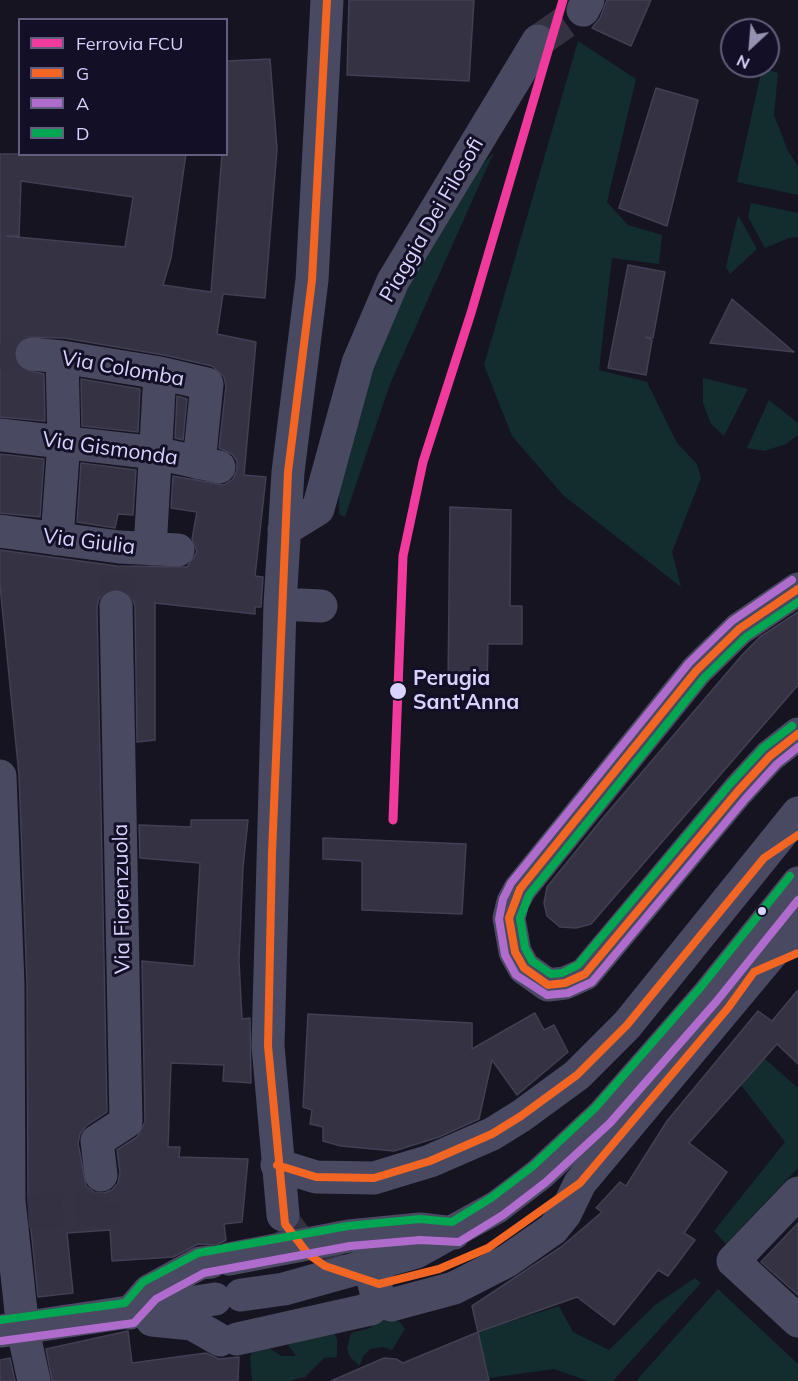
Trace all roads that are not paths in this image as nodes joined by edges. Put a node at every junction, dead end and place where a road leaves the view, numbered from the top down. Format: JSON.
{"nodes":[{"id":1,"x":327,"y":0,"type":"edge"},
{"id":2,"x":538,"y":41,"type":"tunnel mouth"},
{"id":3,"x":160,"y":373,"type":"junction"},
{"id":4,"x":0,"y":435,"type":"edge"},
{"id":5,"x":64,"y":441,"type":"junction"},
{"id":6,"x":156,"y":453,"type":"junction"},
{"id":7,"x":209,"y":465,"type":"joint"},
{"id":8,"x":284,"y":530,"type":"junction"},
{"id":9,"x":0,"y":531,"type":"edge"},
{"id":10,"x":57,"y":539,"type":"junction"},
{"id":11,"x":798,"y":589,"type":"edge"},
{"id":12,"x":280,"y":604,"type":"junction"},
{"id":13,"x":321,"y":606,"type":"dead end"},
{"id":14,"x":116,"y":607,"type":"tunnel mouth"},
{"id":15,"x":791,"y":746,"type":"edge"},
{"id":16,"x":0,"y":776,"type":"edge"},
{"id":17,"x":798,"y":813,"type":"edge"},
{"id":18,"x":798,"y":835,"type":"edge"},
{"id":19,"x":764,"y":858,"type":"junction"},
{"id":20,"x":798,"y":883,"type":"edge"},
{"id":21,"x":798,"y":922,"type":"edge"},
{"id":22,"x":798,"y":953,"type":"edge"},
{"id":23,"x":754,"y":972,"type":"junction"},
{"id":24,"x":278,"y":1165,"type":"junction"},
{"id":25,"x":102,"y":1187,"type":"dead end"},
{"id":26,"x":798,"y":1192,"type":"edge"},
{"id":27,"x":12,"y":1204,"type":"edge"},
{"id":28,"x":284,"y":1215,"type":"tunnel mouth"},
{"id":29,"x":454,"y":1233,"type":"junction"},
{"id":30,"x":384,"y":1282,"type":"junction"},
{"id":31,"x":130,"y":1312,"type":"junction"},
{"id":32,"x":798,"y":1321,"type":"edge"},
{"id":33,"x":11,"y":1331,"type":"edge"},
{"id":34,"x":34,"y":1381,"type":"edge"}],
"edges":[{"from":1,"to":8,"type":"street"},
{"from":2,"to":8,"type":"street","name":"Piaggia Dei Filosofi"},
{"from":3,"to":5,"type":"street","name":"Via Colomba"},
{"from":3,"to":6,"type":"street"},
{"from":3,"to":7,"type":"street","name":"Via Colomba"},
{"from":4,"to":5,"type":"street","name":"Via Gismonda"},
{"from":5,"to":6,"type":"street","name":"Via Gismonda"},
{"from":5,"to":10,"type":"street"},
{"from":6,"to":7,"type":"street","name":"Via Gismonda"},
{"from":6,"to":10,"type":"street","name":"Via Giulia"},
{"from":8,"to":12,"type":"street"},
{"from":9,"to":10,"type":"street","name":"Via Giulia"},
{"from":11,"to":15,"type":"street"},
{"from":12,"to":13,"type":"street"},
{"from":12,"to":24,"type":"street"},
{"from":14,"to":25,"type":"street","name":"Via Fiorenzuola"},
{"from":16,"to":27,"type":"street"},
{"from":17,"to":19,"type":"street"},
{"from":18,"to":19,"type":"street"},
{"from":19,"to":24,"type":"street"},
{"from":20,"to":29,"type":"street"},
{"from":21,"to":23,"type":"street"},
{"from":22,"to":23,"type":"street"},
{"from":23,"to":30,"type":"street"},
{"from":24,"to":28,"type":"street"},
{"from":26,"to":32,"type":"street"},
{"from":27,"to":33,"type":"street"},
{"from":29,"to":30,"type":"street"},
{"from":29,"to":31,"type":"street"},
{"from":30,"to":31,"type":"street"},
{"from":30,"to":31,"type":"street"},
{"from":31,"to":33,"type":"street"},
{"from":33,"to":34,"type":"street"}]}
